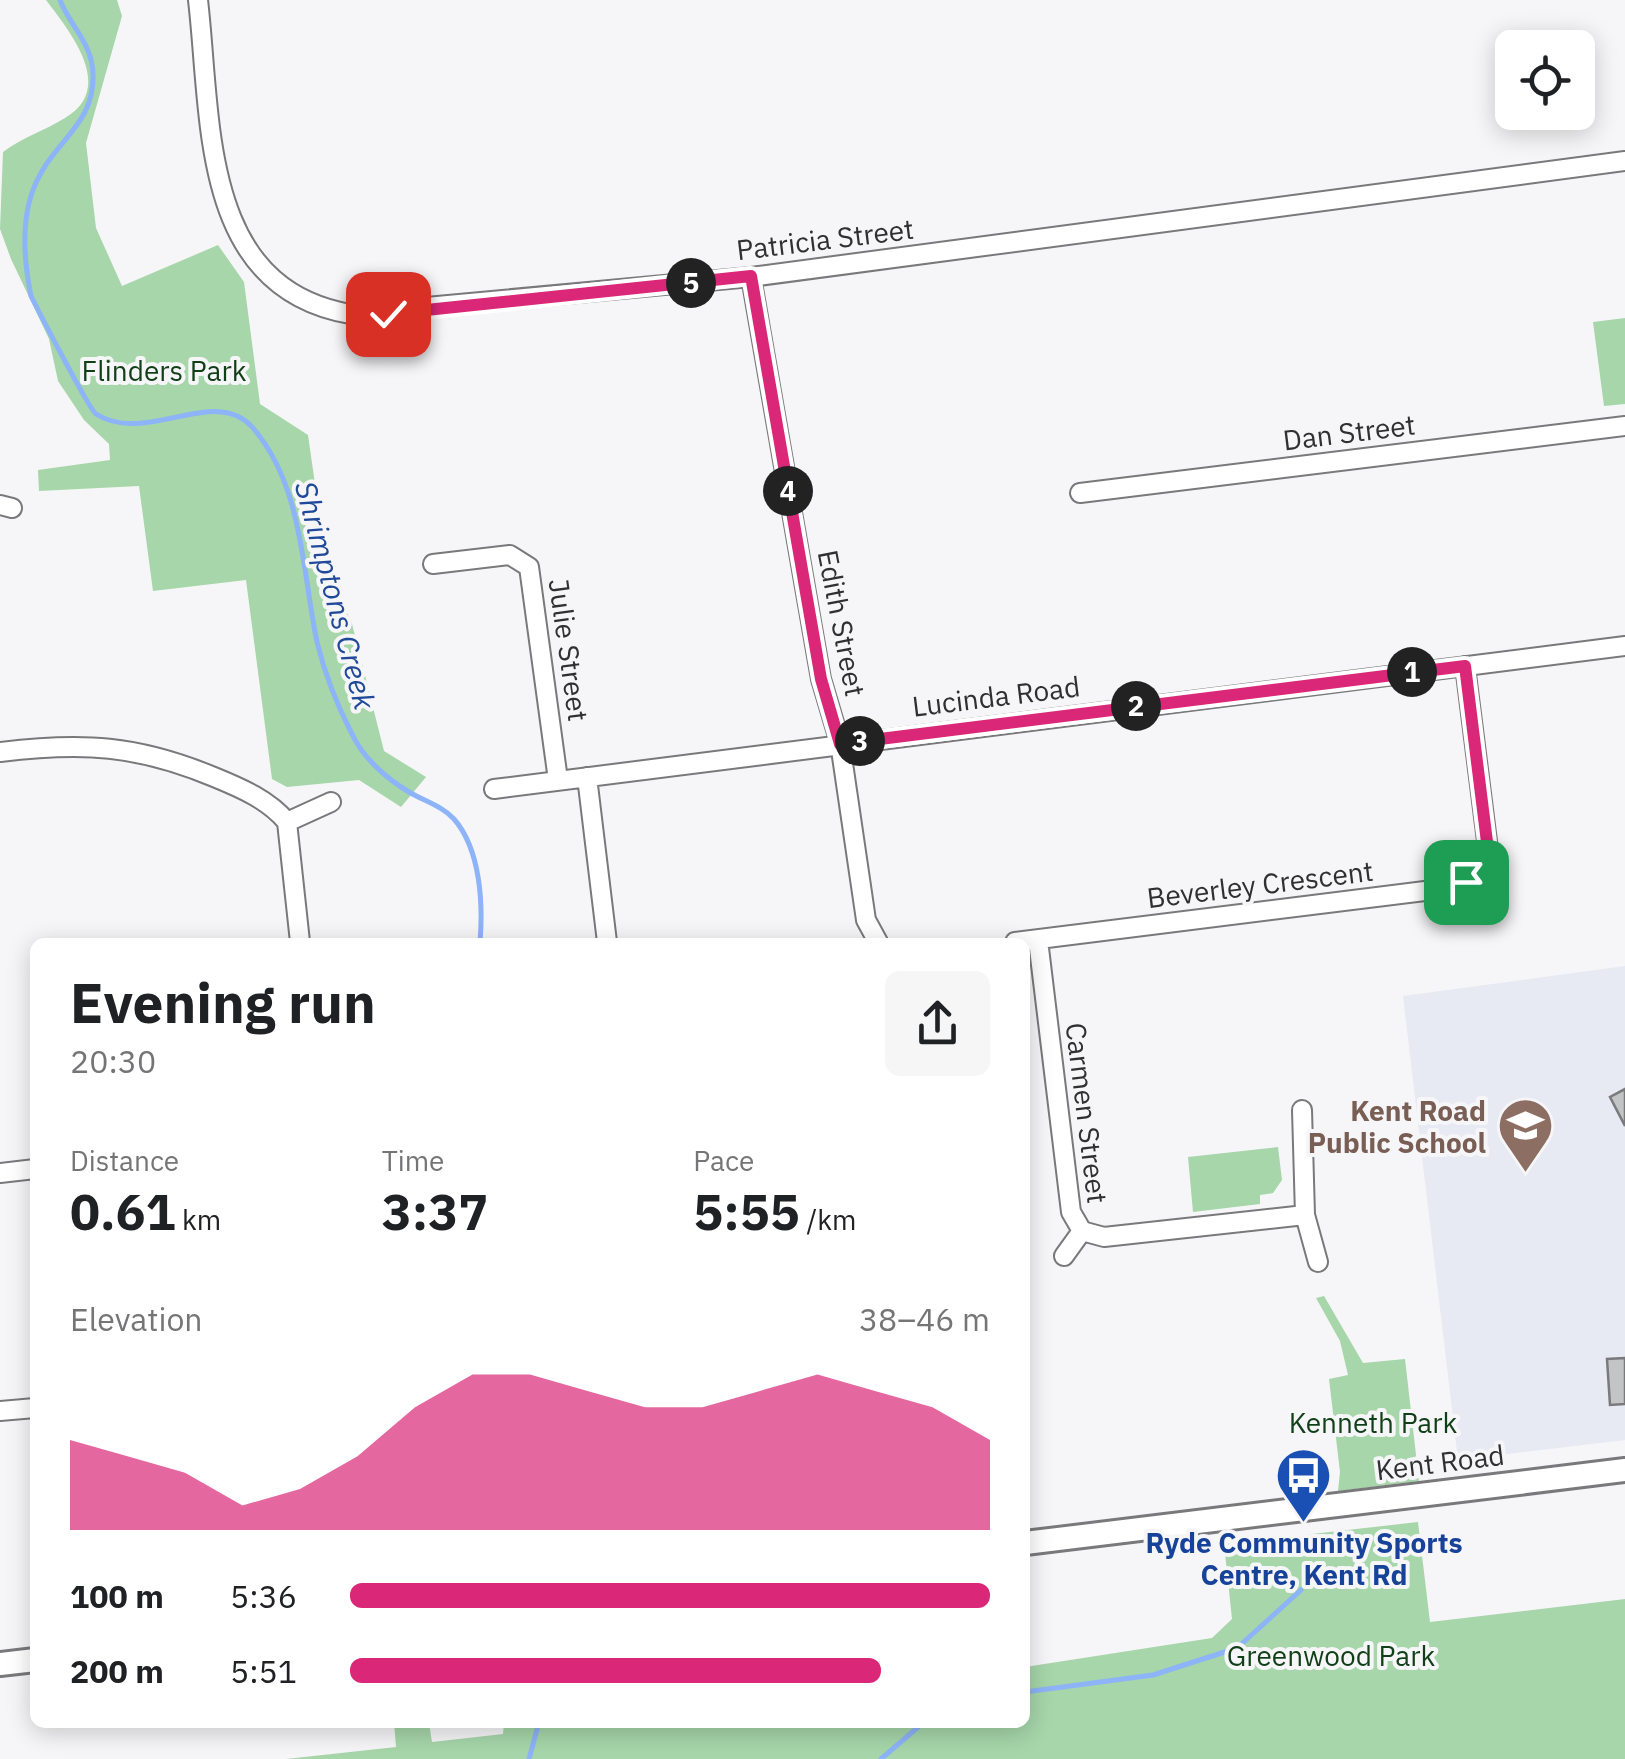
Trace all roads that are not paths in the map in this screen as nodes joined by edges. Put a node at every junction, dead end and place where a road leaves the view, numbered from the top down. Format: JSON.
{"nodes":[{"id":1,"x":198,"y":0,"type":"edge"},
{"id":2,"x":1625,"y":161,"type":"edge"},
{"id":3,"x":751,"y":276,"type":"junction"},
{"id":4,"x":1625,"y":426,"type":"edge"},
{"id":5,"x":1080,"y":494,"type":"dead end"},
{"id":6,"x":433,"y":564,"type":"dead end"},
{"id":7,"x":1625,"y":646,"type":"edge"},
{"id":8,"x":1465,"y":666,"type":"junction"},
{"id":9,"x":840,"y":744,"type":"junction"},
{"id":10,"x":0,"y":752,"type":"edge"},
{"id":11,"x":587,"y":777,"type":"junction"},
{"id":12,"x":558,"y":780,"type":"junction"},
{"id":13,"x":494,"y":790,"type":"dead end"},
{"id":14,"x":331,"y":802,"type":"dead end"},
{"id":15,"x":287,"y":822,"type":"junction"},
{"id":16,"x":300,"y":938,"type":"edge"},
{"id":17,"x":607,"y":938,"type":"edge"},
{"id":18,"x":876,"y":938,"type":"edge"},
{"id":19,"x":1038,"y":940,"type":"junction"},
{"id":20,"x":1030,"y":941,"type":"edge"},
{"id":21,"x":1302,"y":1110,"type":"dead end"},
{"id":22,"x":30,"y":1170,"type":"edge"},
{"id":23,"x":0,"y":1173,"type":"edge"},
{"id":24,"x":1305,"y":1215,"type":"junction"},
{"id":25,"x":1082,"y":1231,"type":"junction"},
{"id":26,"x":1064,"y":1256,"type":"dead end"},
{"id":27,"x":1318,"y":1262,"type":"dead end"},
{"id":28,"x":30,"y":1408,"type":"edge"},
{"id":29,"x":0,"y":1411,"type":"edge"},
{"id":30,"x":1625,"y":1470,"type":"edge"},
{"id":31,"x":1030,"y":1542,"type":"edge"},
{"id":32,"x":30,"y":1661,"type":"edge"},
{"id":33,"x":0,"y":1664,"type":"edge"}],
"edges":[{"from":1,"to":3,"type":"street","name":"Patricia Street"},
{"from":2,"to":3,"type":"street","name":"Patricia Street"},
{"from":3,"to":9,"type":"street","name":"Edith Street"},
{"from":4,"to":5,"type":"street","name":"Dan Street"},
{"from":6,"to":12,"type":"street","name":"Julie Street"},
{"from":7,"to":8,"type":"street","name":"Lucinda Road"},
{"from":8,"to":9,"type":"street","name":"Lucinda Road"},
{"from":8,"to":19,"type":"street","name":"Beverley Crescent"},
{"from":9,"to":11,"type":"street","name":"Lucinda Road"},
{"from":9,"to":18,"type":"street"},
{"from":10,"to":15,"type":"street"},
{"from":11,"to":12,"type":"street","name":"Lucinda Road"},
{"from":11,"to":17,"type":"street"},
{"from":12,"to":13,"type":"street","name":"Lucinda Road"},
{"from":14,"to":15,"type":"street"},
{"from":15,"to":16,"type":"street"},
{"from":19,"to":20,"type":"street","name":"Beverley Crescent"},
{"from":19,"to":25,"type":"street","name":"Carmen Street"},
{"from":21,"to":24,"type":"street"},
{"from":22,"to":23,"type":"street"},
{"from":24,"to":25,"type":"street","name":"Carmen Street"},
{"from":24,"to":27,"type":"street"},
{"from":25,"to":26,"type":"street","name":"Carmen Street"},
{"from":28,"to":29,"type":"street"},
{"from":30,"to":31,"type":"street","name":"Kent Road"},
{"from":32,"to":33,"type":"street"}]}
